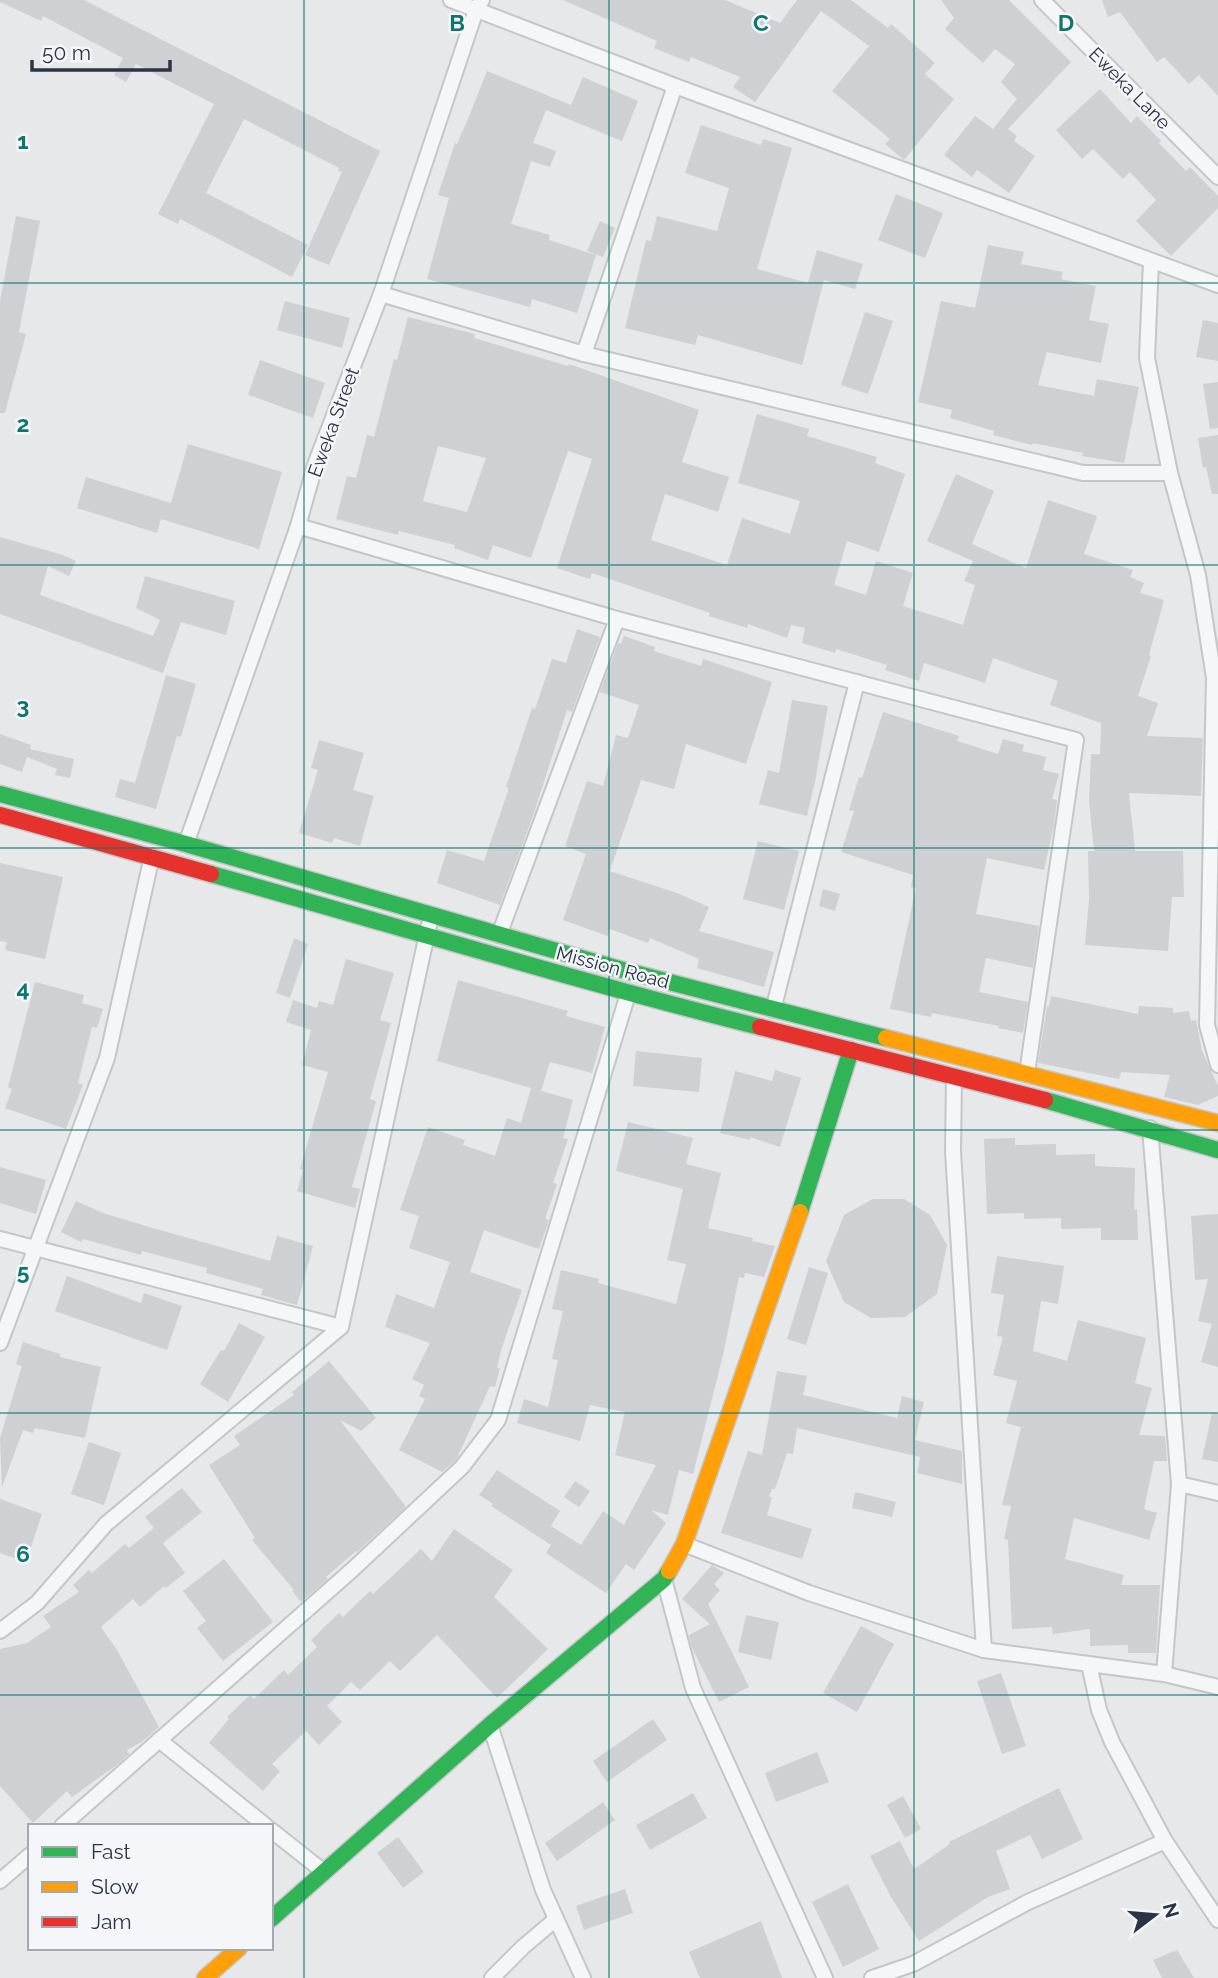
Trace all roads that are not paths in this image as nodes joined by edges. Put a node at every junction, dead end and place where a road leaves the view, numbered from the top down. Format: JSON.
{"nodes":[{"id":1,"x":451,"y":0,"type":"edge"},
{"id":2,"x":1042,"y":0,"type":"edge"},
{"id":3,"x":479,"y":5,"type":"edge"},
{"id":4,"x":675,"y":86,"type":"junction"},
{"id":5,"x":1218,"y":177,"type":"edge"},
{"id":6,"x":1151,"y":261,"type":"junction"},
{"id":7,"x":1218,"y":285,"type":"edge"},
{"id":8,"x":381,"y":295,"type":"junction"},
{"id":9,"x":584,"y":354,"type":"junction"},
{"id":10,"x":1170,"y":473,"type":"junction"},
{"id":11,"x":298,"y":526,"type":"junction"},
{"id":12,"x":617,"y":619,"type":"junction"},
{"id":13,"x":858,"y":682,"type":"junction"},
{"id":14,"x":0,"y":794,"type":"edge"},
{"id":15,"x":0,"y":816,"type":"edge"},
{"id":16,"x":1215,"y":821,"type":"edge"},
{"id":17,"x":186,"y":844,"type":"junction"},
{"id":18,"x":152,"y":856,"type":"junction"},
{"id":19,"x":432,"y":914,"type":"junction"},
{"id":20,"x":427,"y":934,"type":"junction"},
{"id":21,"x":499,"y":935,"type":"junction"},
{"id":22,"x":628,"y":994,"type":"junction"},
{"id":23,"x":773,"y":1010,"type":"junction"},
{"id":24,"x":851,"y":1050,"type":"junction"},
{"id":25,"x":1218,"y":1065,"type":"edge"},
{"id":26,"x":1027,"y":1073,"type":"junction"},
{"id":27,"x":954,"y":1076,"type":"junction"},
{"id":28,"x":1218,"y":1123,"type":"edge"},
{"id":29,"x":1150,"y":1128,"type":"junction"},
{"id":30,"x":1218,"y":1150,"type":"edge"},
{"id":31,"x":0,"y":1239,"type":"edge"},
{"id":32,"x":35,"y":1249,"type":"junction"},
{"id":33,"x":341,"y":1327,"type":"junction"},
{"id":34,"x":0,"y":1343,"type":"edge"},
{"id":35,"x":1179,"y":1484,"type":"junction"},
{"id":36,"x":1218,"y":1493,"type":"edge"},
{"id":37,"x":684,"y":1544,"type":"junction"},
{"id":38,"x":664,"y":1579,"type":"junction"},
{"id":39,"x":0,"y":1631,"type":"edge"},
{"id":40,"x":984,"y":1650,"type":"junction"},
{"id":41,"x":1089,"y":1664,"type":"junction"},
{"id":42,"x":1164,"y":1674,"type":"junction"},
{"id":43,"x":1218,"y":1687,"type":"edge"},
{"id":44,"x":490,"y":1725,"type":"junction"},
{"id":45,"x":159,"y":1740,"type":"junction"},
{"id":46,"x":64,"y":1824,"type":"edge"},
{"id":47,"x":264,"y":1824,"type":"edge"},
{"id":48,"x":273,"y":1832,"type":"edge"},
{"id":49,"x":1165,"y":1841,"type":"junction"},
{"id":50,"x":28,"y":1856,"type":"edge"},
{"id":51,"x":324,"y":1872,"type":"junction"},
{"id":52,"x":0,"y":1881,"type":"edge"},
{"id":53,"x":273,"y":1917,"type":"edge"},
{"id":54,"x":556,"y":1919,"type":"junction"},
{"id":55,"x":1218,"y":1920,"type":"edge"},
{"id":56,"x":237,"y":1950,"type":"edge"},
{"id":57,"x":205,"y":1978,"type":"edge"},
{"id":58,"x":492,"y":1978,"type":"edge"},
{"id":59,"x":583,"y":1978,"type":"edge"},
{"id":60,"x":825,"y":1978,"type":"edge"},
{"id":61,"x":872,"y":1978,"type":"edge"}],
"edges":[{"from":1,"to":3,"type":"street"},
{"from":2,"to":5,"type":"street","name":"Eweka Lane"},
{"from":3,"to":4,"type":"street"},
{"from":3,"to":8,"type":"street","name":"Eweka Street"},
{"from":4,"to":6,"type":"street"},
{"from":4,"to":9,"type":"street"},
{"from":6,"to":7,"type":"street"},
{"from":6,"to":10,"type":"street"},
{"from":8,"to":9,"type":"street"},
{"from":8,"to":11,"type":"street","name":"Eweka Street"},
{"from":9,"to":10,"type":"street"},
{"from":10,"to":16,"type":"street"},
{"from":11,"to":12,"type":"street"},
{"from":11,"to":17,"type":"street","name":"Eweka Street"},
{"from":12,"to":13,"type":"street"},
{"from":12,"to":21,"type":"street"},
{"from":13,"to":23,"type":"street"},
{"from":13,"to":26,"type":"street"},
{"from":14,"to":17,"type":"street","name":"Mission Road"},
{"from":15,"to":18,"type":"street","name":"Mission Road"},
{"from":16,"to":25,"type":"street"},
{"from":17,"to":19,"type":"street","name":"Mission Road"},
{"from":18,"to":20,"type":"street","name":"Mission Road"},
{"from":18,"to":32,"type":"street"},
{"from":19,"to":20,"type":"street"},
{"from":19,"to":21,"type":"street","name":"Mission Road"},
{"from":20,"to":22,"type":"street","name":"Mission Road"},
{"from":20,"to":33,"type":"street"},
{"from":21,"to":23,"type":"street","name":"Mission Road"},
{"from":22,"to":24,"type":"street","name":"Mission Road"},
{"from":22,"to":45,"type":"street"},
{"from":23,"to":26,"type":"street","name":"Mission Road"},
{"from":24,"to":27,"type":"street","name":"Mission Road"},
{"from":24,"to":37,"type":"street"},
{"from":26,"to":28,"type":"street","name":"Mission Road"},
{"from":27,"to":29,"type":"street","name":"Mission Road"},
{"from":27,"to":40,"type":"street"},
{"from":29,"to":30,"type":"street","name":"Mission Road"},
{"from":29,"to":35,"type":"street"},
{"from":31,"to":32,"type":"street"},
{"from":32,"to":33,"type":"street"},
{"from":32,"to":34,"type":"street"},
{"from":33,"to":39,"type":"street"},
{"from":35,"to":36,"type":"street"},
{"from":35,"to":42,"type":"street"},
{"from":37,"to":38,"type":"street"},
{"from":37,"to":40,"type":"street"},
{"from":38,"to":44,"type":"street"},
{"from":38,"to":60,"type":"street"},
{"from":40,"to":41,"type":"street"},
{"from":41,"to":42,"type":"street"},
{"from":41,"to":49,"type":"street"},
{"from":42,"to":43,"type":"street"},
{"from":44,"to":51,"type":"street"},
{"from":44,"to":54,"type":"street"},
{"from":45,"to":46,"type":"street"},
{"from":45,"to":47,"type":"street"},
{"from":48,"to":51,"type":"street"},
{"from":49,"to":55,"type":"street"},
{"from":49,"to":61,"type":"street"},
{"from":50,"to":52,"type":"street"},
{"from":51,"to":53,"type":"street"},
{"from":54,"to":58,"type":"street"},
{"from":54,"to":59,"type":"street"},
{"from":56,"to":57,"type":"street"}]}
